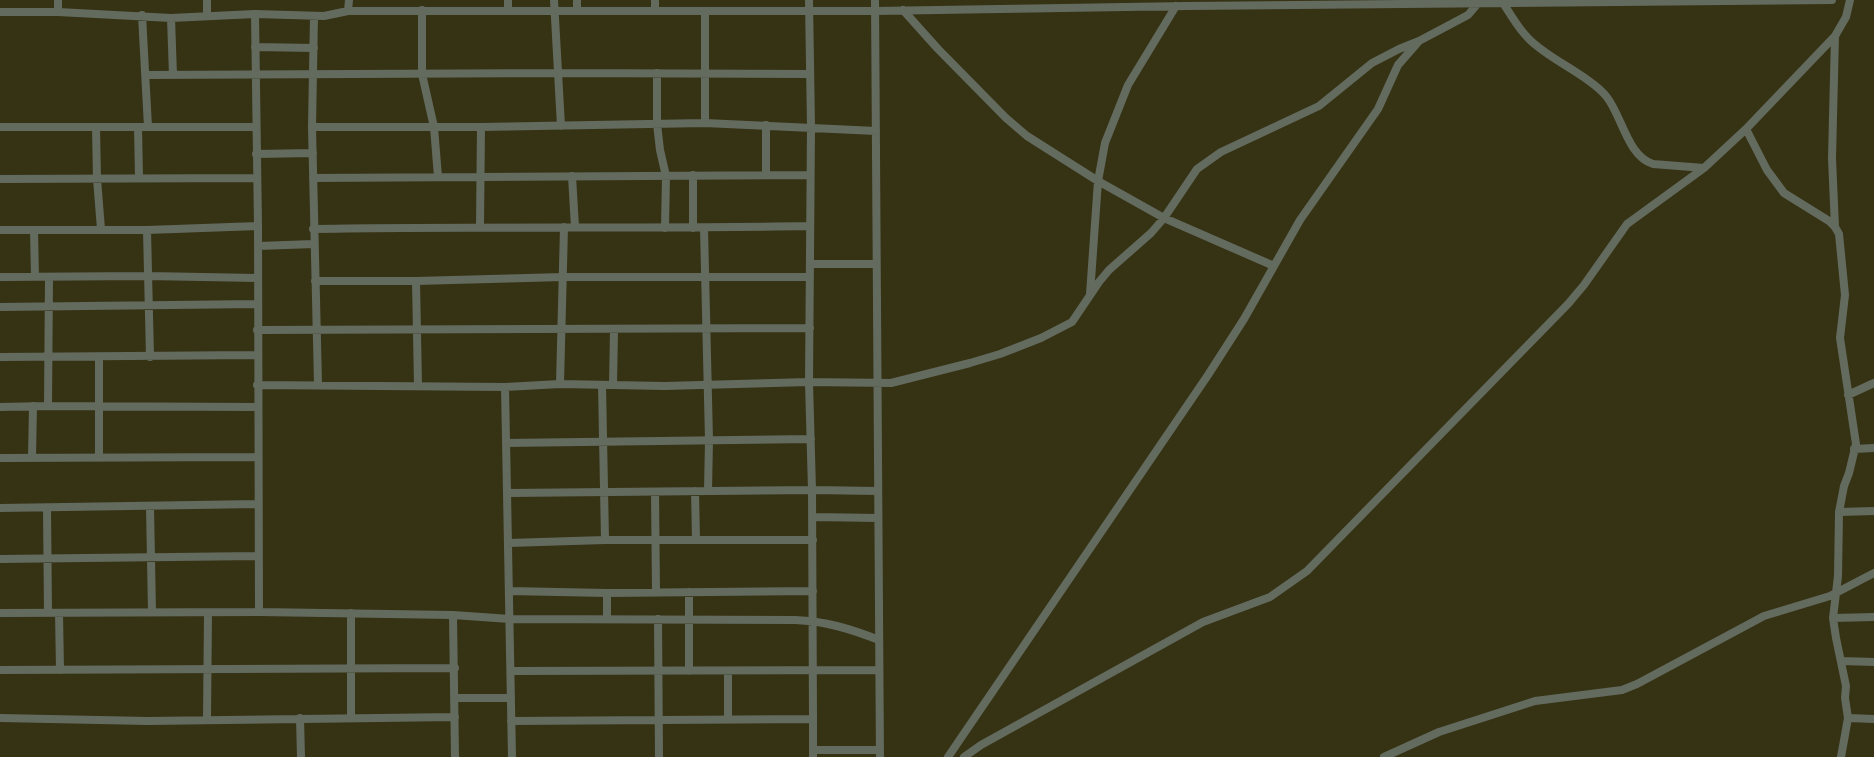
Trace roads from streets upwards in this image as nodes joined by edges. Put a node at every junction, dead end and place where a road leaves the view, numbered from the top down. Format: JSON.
{"nodes":[{"id":1,"x":58,"y":0,"type":"edge"},
{"id":2,"x":207,"y":0,"type":"edge"},
{"id":3,"x":349,"y":0,"type":"edge"},
{"id":4,"x":508,"y":0,"type":"edge"},
{"id":5,"x":554,"y":0,"type":"edge"},
{"id":6,"x":577,"y":0,"type":"edge"},
{"id":7,"x":655,"y":0,"type":"edge"},
{"id":8,"x":809,"y":0,"type":"edge"},
{"id":9,"x":875,"y":0,"type":"edge"},
{"id":10,"x":984,"y":0,"type":"edge"},
{"id":11,"x":1729,"y":0,"type":"edge"},
{"id":12,"x":1832,"y":0,"type":"edge"},
{"id":13,"x":1850,"y":0,"type":"edge"},
{"id":14,"x":1585,"y":1,"type":"edge"},
{"id":15,"x":1628,"y":1,"type":"edge"},
{"id":16,"x":1326,"y":2,"type":"edge"},
{"id":17,"x":1390,"y":2,"type":"edge"},
{"id":18,"x":1480,"y":2,"type":"edge"},
{"id":19,"x":1124,"y":3,"type":"edge"},
{"id":20,"x":1209,"y":3,"type":"edge"},
{"id":21,"x":1259,"y":3,"type":"edge"},
{"id":22,"x":1503,"y":3,"type":"junction"},
{"id":23,"x":1176,"y":6,"type":"junction"},
{"id":24,"x":984,"y":9,"type":"junction"},
{"id":25,"x":422,"y":10,"type":"junction"},
{"id":26,"x":554,"y":10,"type":"junction"},
{"id":27,"x":577,"y":10,"type":"junction"},
{"id":28,"x":655,"y":10,"type":"junction"},
{"id":29,"x":903,"y":10,"type":"junction"},
{"id":30,"x":348,"y":11,"type":"junction"},
{"id":31,"x":508,"y":11,"type":"junction"},
{"id":32,"x":705,"y":11,"type":"junction"},
{"id":33,"x":809,"y":11,"type":"junction"},
{"id":34,"x":875,"y":11,"type":"junction"},
{"id":35,"x":0,"y":12,"type":"edge"},
{"id":36,"x":58,"y":12,"type":"junction"},
{"id":37,"x":254,"y":14,"type":"junction"},
{"id":38,"x":142,"y":15,"type":"junction"},
{"id":39,"x":207,"y":15,"type":"junction"},
{"id":40,"x":314,"y":16,"type":"junction"},
{"id":41,"x":171,"y":18,"type":"junction"},
{"id":42,"x":1835,"y":36,"type":"junction"},
{"id":43,"x":1419,"y":41,"type":"junction"},
{"id":44,"x":255,"y":47,"type":"junction"},
{"id":45,"x":314,"y":48,"type":"junction"},
{"id":46,"x":559,"y":73,"type":"junction"},
{"id":47,"x":657,"y":73,"type":"junction"},
{"id":48,"x":705,"y":73,"type":"junction"},
{"id":49,"x":314,"y":74,"type":"junction"},
{"id":50,"x":422,"y":74,"type":"junction"},
{"id":51,"x":810,"y":74,"type":"junction"},
{"id":52,"x":146,"y":75,"type":"junction"},
{"id":53,"x":173,"y":75,"type":"junction"},
{"id":54,"x":255,"y":75,"type":"junction"},
{"id":55,"x":705,"y":123,"type":"junction"},
{"id":56,"x":657,"y":124,"type":"junction"},
{"id":57,"x":561,"y":126,"type":"junction"},
{"id":58,"x":766,"y":126,"type":"junction"},
{"id":59,"x":0,"y":127,"type":"edge"},
{"id":60,"x":96,"y":127,"type":"junction"},
{"id":61,"x":138,"y":127,"type":"junction"},
{"id":62,"x":148,"y":127,"type":"junction"},
{"id":63,"x":256,"y":127,"type":"junction"},
{"id":64,"x":312,"y":127,"type":"junction"},
{"id":65,"x":434,"y":127,"type":"junction"},
{"id":66,"x":481,"y":127,"type":"junction"},
{"id":67,"x":811,"y":127,"type":"junction"},
{"id":68,"x":1746,"y":129,"type":"junction"},
{"id":69,"x":876,"y":131,"type":"junction"},
{"id":70,"x":313,"y":153,"type":"junction"},
{"id":71,"x":256,"y":154,"type":"junction"},
{"id":72,"x":1704,"y":168,"type":"junction"},
{"id":73,"x":693,"y":175,"type":"junction"},
{"id":74,"x":766,"y":175,"type":"junction"},
{"id":75,"x":810,"y":175,"type":"junction"},
{"id":76,"x":480,"y":176,"type":"junction"},
{"id":77,"x":572,"y":176,"type":"junction"},
{"id":78,"x":666,"y":176,"type":"junction"},
{"id":79,"x":438,"y":177,"type":"junction"},
{"id":80,"x":139,"y":178,"type":"junction"},
{"id":81,"x":256,"y":178,"type":"junction"},
{"id":82,"x":313,"y":178,"type":"junction"},
{"id":83,"x":0,"y":179,"type":"edge"},
{"id":84,"x":97,"y":180,"type":"junction"},
{"id":85,"x":1098,"y":180,"type":"junction"},
{"id":86,"x":1164,"y":218,"type":"junction"},
{"id":87,"x":258,"y":226,"type":"junction"},
{"id":88,"x":480,"y":226,"type":"junction"},
{"id":89,"x":809,"y":226,"type":"junction"},
{"id":90,"x":564,"y":227,"type":"junction"},
{"id":91,"x":576,"y":227,"type":"junction"},
{"id":92,"x":1835,"y":227,"type":"junction"},
{"id":93,"x":313,"y":228,"type":"junction"},
{"id":94,"x":665,"y":228,"type":"junction"},
{"id":95,"x":693,"y":228,"type":"junction"},
{"id":96,"x":704,"y":228,"type":"junction"},
{"id":97,"x":101,"y":229,"type":"junction"},
{"id":98,"x":0,"y":230,"type":"edge"},
{"id":99,"x":34,"y":230,"type":"junction"},
{"id":100,"x":147,"y":230,"type":"junction"},
{"id":101,"x":314,"y":244,"type":"junction"},
{"id":102,"x":258,"y":246,"type":"junction"},
{"id":103,"x":810,"y":264,"type":"junction"},
{"id":104,"x":876,"y":264,"type":"junction"},
{"id":105,"x":1274,"y":266,"type":"junction"},
{"id":106,"x":148,"y":276,"type":"junction"},
{"id":107,"x":705,"y":276,"type":"junction"},
{"id":108,"x":0,"y":277,"type":"edge"},
{"id":109,"x":35,"y":277,"type":"junction"},
{"id":110,"x":49,"y":277,"type":"junction"},
{"id":111,"x":563,"y":277,"type":"junction"},
{"id":112,"x":809,"y":277,"type":"junction"},
{"id":113,"x":258,"y":278,"type":"junction"},
{"id":114,"x":315,"y":281,"type":"junction"},
{"id":115,"x":416,"y":281,"type":"junction"},
{"id":116,"x":1090,"y":294,"type":"junction"},
{"id":117,"x":257,"y":304,"type":"junction"},
{"id":118,"x":150,"y":306,"type":"junction"},
{"id":119,"x":0,"y":307,"type":"edge"},
{"id":120,"x":49,"y":308,"type":"junction"},
{"id":121,"x":418,"y":328,"type":"junction"},
{"id":122,"x":810,"y":328,"type":"junction"},
{"id":123,"x":316,"y":329,"type":"junction"},
{"id":124,"x":706,"y":329,"type":"junction"},
{"id":125,"x":257,"y":330,"type":"junction"},
{"id":126,"x":562,"y":330,"type":"junction"},
{"id":127,"x":614,"y":330,"type":"junction"},
{"id":128,"x":257,"y":356,"type":"junction"},
{"id":129,"x":0,"y":357,"type":"edge"},
{"id":130,"x":48,"y":357,"type":"junction"},
{"id":131,"x":150,"y":357,"type":"junction"},
{"id":132,"x":99,"y":358,"type":"junction"},
{"id":133,"x":809,"y":382,"type":"junction"},
{"id":134,"x":1874,"y":382,"type":"edge"},
{"id":135,"x":877,"y":383,"type":"junction"},
{"id":136,"x":257,"y":384,"type":"junction"},
{"id":137,"x":318,"y":384,"type":"junction"},
{"id":138,"x":560,"y":384,"type":"junction"},
{"id":139,"x":708,"y":384,"type":"junction"},
{"id":140,"x":418,"y":385,"type":"junction"},
{"id":141,"x":602,"y":385,"type":"junction"},
{"id":142,"x":613,"y":385,"type":"junction"},
{"id":143,"x":505,"y":387,"type":"junction"},
{"id":144,"x":1848,"y":395,"type":"junction"},
{"id":145,"x":33,"y":406,"type":"junction"},
{"id":146,"x":48,"y":406,"type":"junction"},
{"id":147,"x":0,"y":407,"type":"edge"},
{"id":148,"x":100,"y":407,"type":"junction"},
{"id":149,"x":257,"y":407,"type":"junction"},
{"id":150,"x":811,"y":439,"type":"junction"},
{"id":151,"x":709,"y":440,"type":"junction"},
{"id":152,"x":604,"y":441,"type":"junction"},
{"id":153,"x":506,"y":443,"type":"junction"},
{"id":154,"x":1874,"y":448,"type":"edge"},
{"id":155,"x":1854,"y":449,"type":"junction"},
{"id":156,"x":99,"y":456,"type":"junction"},
{"id":157,"x":32,"y":457,"type":"junction"},
{"id":158,"x":258,"y":457,"type":"junction"},
{"id":159,"x":0,"y":458,"type":"edge"},
{"id":160,"x":812,"y":490,"type":"junction"},
{"id":161,"x":695,"y":491,"type":"junction"},
{"id":162,"x":708,"y":491,"type":"junction"},
{"id":163,"x":878,"y":491,"type":"junction"},
{"id":164,"x":604,"y":492,"type":"junction"},
{"id":165,"x":655,"y":492,"type":"junction"},
{"id":166,"x":508,"y":493,"type":"junction"},
{"id":167,"x":258,"y":504,"type":"junction"},
{"id":168,"x":150,"y":506,"type":"junction"},
{"id":169,"x":0,"y":508,"type":"edge"},
{"id":170,"x":46,"y":508,"type":"junction"},
{"id":171,"x":1839,"y":512,"type":"junction"},
{"id":172,"x":1874,"y":512,"type":"edge"},
{"id":173,"x":813,"y":518,"type":"junction"},
{"id":174,"x":878,"y":518,"type":"junction"},
{"id":175,"x":605,"y":540,"type":"junction"},
{"id":176,"x":656,"y":540,"type":"junction"},
{"id":177,"x":696,"y":540,"type":"junction"},
{"id":178,"x":813,"y":540,"type":"junction"},
{"id":179,"x":508,"y":543,"type":"junction"},
{"id":180,"x":258,"y":556,"type":"junction"},
{"id":181,"x":46,"y":558,"type":"junction"},
{"id":182,"x":151,"y":558,"type":"junction"},
{"id":183,"x":0,"y":559,"type":"edge"},
{"id":184,"x":1874,"y":573,"type":"edge"},
{"id":185,"x":509,"y":591,"type":"junction"},
{"id":186,"x":813,"y":591,"type":"junction"},
{"id":187,"x":656,"y":592,"type":"junction"},
{"id":188,"x":689,"y":592,"type":"junction"},
{"id":189,"x":607,"y":593,"type":"junction"},
{"id":190,"x":1835,"y":594,"type":"junction"},
{"id":191,"x":152,"y":612,"type":"junction"},
{"id":192,"x":259,"y":612,"type":"junction"},
{"id":193,"x":0,"y":613,"type":"edge"},
{"id":194,"x":48,"y":613,"type":"junction"},
{"id":195,"x":59,"y":613,"type":"junction"},
{"id":196,"x":208,"y":613,"type":"junction"},
{"id":197,"x":351,"y":613,"type":"junction"},
{"id":198,"x":453,"y":615,"type":"junction"},
{"id":199,"x":1874,"y":617,"type":"edge"},
{"id":200,"x":1833,"y":618,"type":"junction"},
{"id":201,"x":510,"y":619,"type":"junction"},
{"id":202,"x":658,"y":619,"type":"junction"},
{"id":203,"x":689,"y":619,"type":"junction"},
{"id":204,"x":607,"y":620,"type":"junction"},
{"id":205,"x":813,"y":621,"type":"junction"},
{"id":206,"x":879,"y":640,"type":"junction"},
{"id":207,"x":1841,"y":661,"type":"junction"},
{"id":208,"x":1874,"y":662,"type":"edge"},
{"id":209,"x":207,"y":668,"type":"junction"},
{"id":210,"x":351,"y":668,"type":"junction"},
{"id":211,"x":454,"y":668,"type":"junction"},
{"id":212,"x":0,"y":670,"type":"edge"},
{"id":213,"x":60,"y":670,"type":"junction"},
{"id":214,"x":879,"y":670,"type":"junction"},
{"id":215,"x":511,"y":671,"type":"junction"},
{"id":216,"x":658,"y":671,"type":"junction"},
{"id":217,"x":689,"y":671,"type":"junction"},
{"id":218,"x":728,"y":671,"type":"junction"},
{"id":219,"x":813,"y":671,"type":"junction"},
{"id":220,"x":455,"y":698,"type":"junction"},
{"id":221,"x":511,"y":698,"type":"junction"},
{"id":222,"x":351,"y":717,"type":"junction"},
{"id":223,"x":455,"y":717,"type":"junction"},
{"id":224,"x":0,"y":718,"type":"edge"},
{"id":225,"x":300,"y":718,"type":"junction"},
{"id":226,"x":728,"y":718,"type":"junction"},
{"id":227,"x":1848,"y":718,"type":"junction"},
{"id":228,"x":207,"y":719,"type":"junction"},
{"id":229,"x":814,"y":719,"type":"junction"},
{"id":230,"x":1874,"y":719,"type":"edge"},
{"id":231,"x":658,"y":720,"type":"junction"},
{"id":232,"x":511,"y":722,"type":"junction"},
{"id":233,"x":813,"y":754,"type":"edge"},
{"id":234,"x":880,"y":754,"type":"edge"},
{"id":235,"x":301,"y":757,"type":"edge"},
{"id":236,"x":454,"y":757,"type":"edge"},
{"id":237,"x":512,"y":757,"type":"edge"},
{"id":238,"x":659,"y":757,"type":"edge"},
{"id":239,"x":948,"y":757,"type":"edge"},
{"id":240,"x":964,"y":757,"type":"edge"},
{"id":241,"x":1384,"y":757,"type":"edge"},
{"id":242,"x":1841,"y":757,"type":"edge"}],
"edges":[{"from":1,"to":36,"type":"street"},
{"from":2,"to":39,"type":"street"},
{"from":3,"to":30,"type":"street"},
{"from":4,"to":31,"type":"street"},
{"from":5,"to":26,"type":"street"},
{"from":6,"to":27,"type":"street"},
{"from":7,"to":28,"type":"street"},
{"from":8,"to":33,"type":"street"},
{"from":9,"to":34,"type":"street"},
{"from":10,"to":24,"type":"street"},
{"from":11,"to":12,"type":"street"},
{"from":11,"to":15,"type":"street"},
{"from":13,"to":42,"type":"street"},
{"from":14,"to":15,"type":"street"},
{"from":14,"to":22,"type":"street"},
{"from":16,"to":17,"type":"street"},
{"from":16,"to":21,"type":"street"},
{"from":17,"to":18,"type":"street"},
{"from":18,"to":22,"type":"street"},
{"from":18,"to":43,"type":"street"},
{"from":19,"to":23,"type":"street"},
{"from":19,"to":24,"type":"street"},
{"from":20,"to":21,"type":"street"},
{"from":20,"to":23,"type":"street"},
{"from":22,"to":72,"type":"street"},
{"from":23,"to":85,"type":"street"},
{"from":24,"to":29,"type":"street"},
{"from":25,"to":30,"type":"street"},
{"from":25,"to":31,"type":"street"},
{"from":25,"to":50,"type":"street"},
{"from":26,"to":27,"type":"street"},
{"from":26,"to":31,"type":"street"},
{"from":26,"to":46,"type":"street"},
{"from":27,"to":28,"type":"street"},
{"from":28,"to":32,"type":"street"},
{"from":29,"to":34,"type":"street"},
{"from":29,"to":85,"type":"street"},
{"from":30,"to":40,"type":"street"},
{"from":32,"to":33,"type":"street"},
{"from":32,"to":48,"type":"street"},
{"from":33,"to":34,"type":"street"},
{"from":33,"to":51,"type":"street"},
{"from":34,"to":69,"type":"street"},
{"from":35,"to":36,"type":"street"},
{"from":36,"to":38,"type":"street"},
{"from":37,"to":39,"type":"street"},
{"from":37,"to":40,"type":"street"},
{"from":37,"to":44,"type":"street"},
{"from":38,"to":41,"type":"street"},
{"from":38,"to":52,"type":"street"},
{"from":39,"to":41,"type":"street"},
{"from":40,"to":45,"type":"street"},
{"from":41,"to":53,"type":"street"},
{"from":42,"to":68,"type":"street"},
{"from":42,"to":92,"type":"street"},
{"from":43,"to":86,"type":"street"},
{"from":43,"to":105,"type":"street"},
{"from":44,"to":45,"type":"street"},
{"from":44,"to":54,"type":"street"},
{"from":45,"to":49,"type":"street"},
{"from":46,"to":47,"type":"street"},
{"from":46,"to":50,"type":"street"},
{"from":46,"to":57,"type":"street"},
{"from":47,"to":48,"type":"street"},
{"from":47,"to":56,"type":"street"},
{"from":48,"to":51,"type":"street"},
{"from":48,"to":55,"type":"street"},
{"from":49,"to":50,"type":"street"},
{"from":49,"to":54,"type":"street"},
{"from":49,"to":64,"type":"street"},
{"from":50,"to":65,"type":"street"},
{"from":51,"to":67,"type":"street"},
{"from":52,"to":53,"type":"street"},
{"from":52,"to":62,"type":"street"},
{"from":53,"to":54,"type":"street"},
{"from":54,"to":63,"type":"street"},
{"from":55,"to":56,"type":"street"},
{"from":55,"to":58,"type":"street"},
{"from":56,"to":57,"type":"street"},
{"from":56,"to":78,"type":"street"},
{"from":57,"to":66,"type":"street"},
{"from":58,"to":67,"type":"street"},
{"from":58,"to":74,"type":"street"},
{"from":59,"to":60,"type":"street"},
{"from":60,"to":61,"type":"street"},
{"from":60,"to":84,"type":"street"},
{"from":61,"to":62,"type":"street"},
{"from":61,"to":80,"type":"street"},
{"from":62,"to":63,"type":"street"},
{"from":63,"to":71,"type":"street"},
{"from":64,"to":65,"type":"street"},
{"from":64,"to":70,"type":"street"},
{"from":65,"to":66,"type":"street"},
{"from":65,"to":79,"type":"street"},
{"from":66,"to":76,"type":"street"},
{"from":67,"to":69,"type":"street"},
{"from":67,"to":75,"type":"street"},
{"from":68,"to":72,"type":"street"},
{"from":68,"to":92,"type":"street"},
{"from":69,"to":104,"type":"street"},
{"from":70,"to":71,"type":"street"},
{"from":70,"to":82,"type":"street"},
{"from":71,"to":81,"type":"street"},
{"from":72,"to":240,"type":"street"},
{"from":73,"to":74,"type":"street"},
{"from":73,"to":78,"type":"street"},
{"from":73,"to":95,"type":"street"},
{"from":74,"to":75,"type":"street"},
{"from":75,"to":89,"type":"street"},
{"from":76,"to":77,"type":"street"},
{"from":76,"to":79,"type":"street"},
{"from":76,"to":88,"type":"street"},
{"from":77,"to":78,"type":"street"},
{"from":77,"to":91,"type":"street"},
{"from":78,"to":94,"type":"street"},
{"from":79,"to":82,"type":"street"},
{"from":80,"to":81,"type":"street"},
{"from":80,"to":84,"type":"street"},
{"from":81,"to":87,"type":"street"},
{"from":82,"to":93,"type":"street"},
{"from":83,"to":84,"type":"street"},
{"from":84,"to":97,"type":"street"},
{"from":85,"to":86,"type":"street"},
{"from":85,"to":116,"type":"street"},
{"from":86,"to":105,"type":"street"},
{"from":86,"to":116,"type":"street"},
{"from":87,"to":100,"type":"street"},
{"from":87,"to":102,"type":"street"},
{"from":88,"to":90,"type":"street"},
{"from":88,"to":93,"type":"street"},
{"from":89,"to":96,"type":"street"},
{"from":89,"to":103,"type":"street"},
{"from":90,"to":91,"type":"street"},
{"from":90,"to":111,"type":"street"},
{"from":91,"to":94,"type":"street"},
{"from":92,"to":144,"type":"street"},
{"from":93,"to":101,"type":"street"},
{"from":94,"to":95,"type":"street"},
{"from":95,"to":96,"type":"street"},
{"from":96,"to":107,"type":"street"},
{"from":97,"to":99,"type":"street"},
{"from":97,"to":100,"type":"street"},
{"from":98,"to":99,"type":"street"},
{"from":99,"to":109,"type":"street"},
{"from":100,"to":106,"type":"street"},
{"from":101,"to":102,"type":"street"},
{"from":101,"to":114,"type":"street"},
{"from":102,"to":113,"type":"street"},
{"from":103,"to":104,"type":"street"},
{"from":103,"to":112,"type":"street"},
{"from":104,"to":135,"type":"street"},
{"from":105,"to":239,"type":"street"},
{"from":106,"to":110,"type":"street"},
{"from":106,"to":113,"type":"street"},
{"from":106,"to":118,"type":"street"},
{"from":107,"to":111,"type":"street"},
{"from":107,"to":112,"type":"street"},
{"from":107,"to":124,"type":"street"},
{"from":108,"to":109,"type":"street"},
{"from":109,"to":110,"type":"street"},
{"from":110,"to":120,"type":"street"},
{"from":111,"to":115,"type":"street"},
{"from":111,"to":126,"type":"street"},
{"from":112,"to":122,"type":"street"},
{"from":113,"to":117,"type":"street"},
{"from":114,"to":115,"type":"street"},
{"from":114,"to":123,"type":"street"},
{"from":115,"to":121,"type":"street"},
{"from":116,"to":135,"type":"street"},
{"from":117,"to":118,"type":"street"},
{"from":117,"to":125,"type":"street"},
{"from":118,"to":120,"type":"street"},
{"from":118,"to":131,"type":"street"},
{"from":119,"to":120,"type":"street"},
{"from":120,"to":130,"type":"street"},
{"from":121,"to":123,"type":"street"},
{"from":121,"to":126,"type":"street"},
{"from":121,"to":140,"type":"street"},
{"from":122,"to":124,"type":"street"},
{"from":122,"to":133,"type":"street"},
{"from":123,"to":125,"type":"street"},
{"from":123,"to":137,"type":"street"},
{"from":124,"to":127,"type":"street"},
{"from":124,"to":139,"type":"street"},
{"from":125,"to":128,"type":"street"},
{"from":126,"to":127,"type":"street"},
{"from":126,"to":138,"type":"street"},
{"from":127,"to":142,"type":"street"},
{"from":128,"to":131,"type":"street"},
{"from":128,"to":136,"type":"street"},
{"from":129,"to":130,"type":"street"},
{"from":130,"to":132,"type":"street"},
{"from":130,"to":146,"type":"street"},
{"from":131,"to":132,"type":"street"},
{"from":132,"to":148,"type":"street"},
{"from":133,"to":135,"type":"street"},
{"from":133,"to":139,"type":"street"},
{"from":133,"to":150,"type":"street"},
{"from":134,"to":144,"type":"street"},
{"from":135,"to":163,"type":"street"},
{"from":136,"to":137,"type":"street"},
{"from":136,"to":149,"type":"street"},
{"from":137,"to":140,"type":"street"},
{"from":138,"to":141,"type":"street"},
{"from":138,"to":143,"type":"street"},
{"from":139,"to":142,"type":"street"},
{"from":139,"to":151,"type":"street"},
{"from":140,"to":143,"type":"street"},
{"from":141,"to":142,"type":"street"},
{"from":141,"to":152,"type":"street"},
{"from":143,"to":153,"type":"street"},
{"from":144,"to":155,"type":"street"},
{"from":145,"to":146,"type":"street"},
{"from":145,"to":147,"type":"street"},
{"from":145,"to":157,"type":"street"},
{"from":146,"to":148,"type":"street"},
{"from":148,"to":149,"type":"street"},
{"from":148,"to":156,"type":"street"},
{"from":149,"to":158,"type":"street"},
{"from":150,"to":151,"type":"street"},
{"from":150,"to":160,"type":"street"},
{"from":151,"to":152,"type":"street"},
{"from":151,"to":162,"type":"street"},
{"from":152,"to":153,"type":"street"},
{"from":152,"to":164,"type":"street"},
{"from":153,"to":166,"type":"street"},
{"from":154,"to":155,"type":"street"},
{"from":155,"to":171,"type":"street"},
{"from":156,"to":157,"type":"street"},
{"from":156,"to":158,"type":"street"},
{"from":157,"to":159,"type":"street"},
{"from":158,"to":167,"type":"street"},
{"from":160,"to":162,"type":"street"},
{"from":160,"to":163,"type":"street"},
{"from":160,"to":173,"type":"street"},
{"from":161,"to":162,"type":"street"},
{"from":161,"to":165,"type":"street"},
{"from":161,"to":177,"type":"street"},
{"from":163,"to":174,"type":"street"},
{"from":164,"to":165,"type":"street"},
{"from":164,"to":166,"type":"street"},
{"from":164,"to":175,"type":"street"},
{"from":165,"to":176,"type":"street"},
{"from":166,"to":179,"type":"street"},
{"from":167,"to":168,"type":"street"},
{"from":167,"to":180,"type":"street"},
{"from":168,"to":170,"type":"street"},
{"from":168,"to":182,"type":"street"},
{"from":169,"to":170,"type":"street"},
{"from":170,"to":181,"type":"street"},
{"from":171,"to":172,"type":"street"},
{"from":171,"to":190,"type":"street"},
{"from":173,"to":174,"type":"street"},
{"from":173,"to":178,"type":"street"},
{"from":174,"to":206,"type":"street"},
{"from":175,"to":176,"type":"street"},
{"from":175,"to":179,"type":"street"},
{"from":176,"to":177,"type":"street"},
{"from":176,"to":187,"type":"street"},
{"from":177,"to":178,"type":"street"},
{"from":178,"to":186,"type":"street"},
{"from":179,"to":185,"type":"street"},
{"from":180,"to":182,"type":"street"},
{"from":180,"to":192,"type":"street"},
{"from":181,"to":182,"type":"street"},
{"from":181,"to":183,"type":"street"},
{"from":181,"to":194,"type":"street"},
{"from":182,"to":191,"type":"street"},
{"from":184,"to":190,"type":"street"},
{"from":185,"to":189,"type":"street"},
{"from":185,"to":201,"type":"street"},
{"from":186,"to":188,"type":"street"},
{"from":186,"to":205,"type":"street"},
{"from":187,"to":188,"type":"street"},
{"from":187,"to":189,"type":"street"},
{"from":188,"to":203,"type":"street"},
{"from":189,"to":204,"type":"street"},
{"from":190,"to":200,"type":"street"},
{"from":190,"to":241,"type":"street"},
{"from":191,"to":195,"type":"street"},
{"from":191,"to":196,"type":"street"},
{"from":192,"to":196,"type":"street"},
{"from":192,"to":197,"type":"street"},
{"from":193,"to":194,"type":"street"},
{"from":194,"to":195,"type":"street"},
{"from":195,"to":213,"type":"street"},
{"from":196,"to":209,"type":"street"},
{"from":197,"to":198,"type":"street"},
{"from":197,"to":210,"type":"street"},
{"from":198,"to":201,"type":"street"},
{"from":198,"to":211,"type":"street"},
{"from":199,"to":200,"type":"street"},
{"from":200,"to":207,"type":"street"},
{"from":201,"to":204,"type":"street"},
{"from":201,"to":215,"type":"street"},
{"from":202,"to":203,"type":"street"},
{"from":202,"to":204,"type":"street"},
{"from":202,"to":216,"type":"street"},
{"from":203,"to":205,"type":"street"},
{"from":203,"to":217,"type":"street"},
{"from":205,"to":206,"type":"street"},
{"from":205,"to":219,"type":"street"},
{"from":206,"to":214,"type":"street"},
{"from":207,"to":208,"type":"street"},
{"from":207,"to":227,"type":"street"},
{"from":209,"to":210,"type":"street"},
{"from":209,"to":213,"type":"street"},
{"from":209,"to":228,"type":"street"},
{"from":210,"to":211,"type":"street"},
{"from":210,"to":222,"type":"street"},
{"from":211,"to":220,"type":"street"},
{"from":212,"to":213,"type":"street"},
{"from":214,"to":219,"type":"street"},
{"from":214,"to":234,"type":"street"},
{"from":215,"to":216,"type":"street"},
{"from":215,"to":221,"type":"street"},
{"from":216,"to":217,"type":"street"},
{"from":216,"to":231,"type":"street"},
{"from":217,"to":218,"type":"street"},
{"from":218,"to":219,"type":"street"},
{"from":218,"to":226,"type":"street"},
{"from":219,"to":229,"type":"street"},
{"from":220,"to":221,"type":"street"},
{"from":220,"to":223,"type":"street"},
{"from":221,"to":232,"type":"street"},
{"from":222,"to":223,"type":"street"},
{"from":222,"to":225,"type":"street"},
{"from":223,"to":236,"type":"street"},
{"from":224,"to":228,"type":"street"},
{"from":225,"to":228,"type":"street"},
{"from":225,"to":235,"type":"street"},
{"from":226,"to":229,"type":"street"},
{"from":226,"to":231,"type":"street"},
{"from":227,"to":230,"type":"street"},
{"from":227,"to":242,"type":"street"},
{"from":229,"to":233,"type":"street"},
{"from":231,"to":232,"type":"street"},
{"from":231,"to":238,"type":"street"},
{"from":232,"to":237,"type":"street"},
{"from":233,"to":234,"type":"street"}]}
